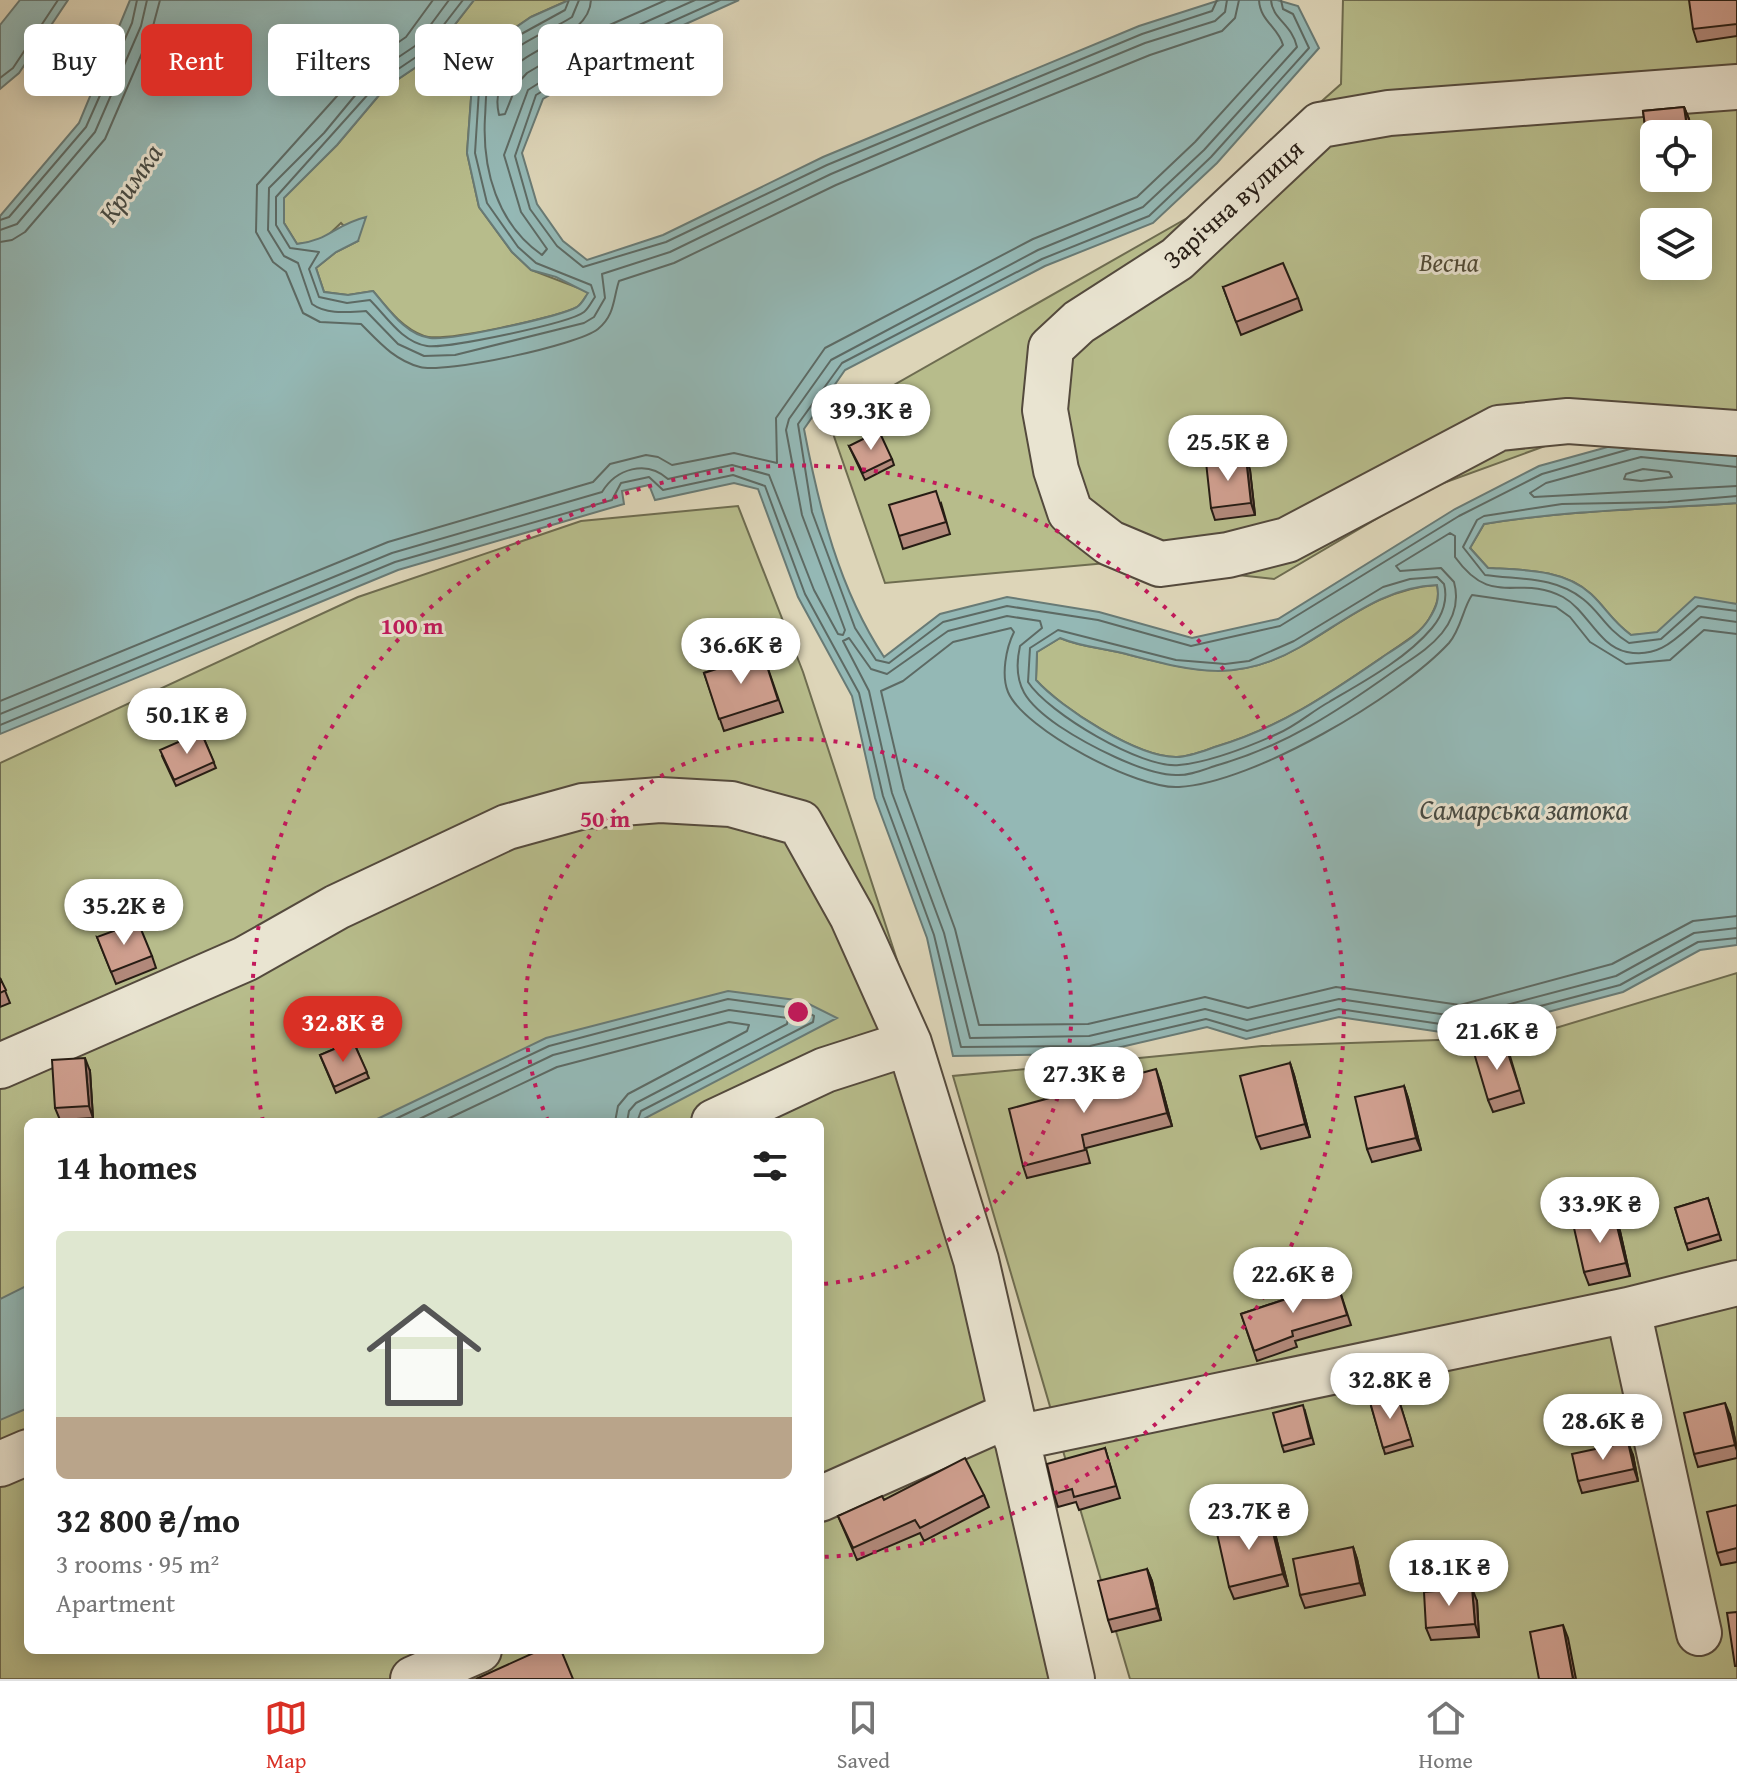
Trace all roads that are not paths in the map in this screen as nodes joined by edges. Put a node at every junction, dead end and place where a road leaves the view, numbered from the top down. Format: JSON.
{"nodes":[{"id":1,"x":1737,"y":87,"type":"edge"},
{"id":2,"x":1737,"y":433,"type":"edge"},
{"id":3,"x":909,"y":1043,"type":"junction"},
{"id":4,"x":0,"y":1066,"type":"edge"},
{"id":5,"x":723,"y":1118,"type":"edge"},
{"id":6,"x":1737,"y":1283,"type":"edge"},
{"id":7,"x":1628,"y":1310,"type":"junction"},
{"id":8,"x":1013,"y":1426,"type":"junction"},
{"id":9,"x":24,"y":1454,"type":"edge"},
{"id":10,"x":0,"y":1464,"type":"edge"},
{"id":11,"x":824,"y":1497,"type":"edge"},
{"id":12,"x":1699,"y":1633,"type":"dead end"},
{"id":13,"x":470,"y":1654,"type":"edge"},
{"id":14,"x":413,"y":1679,"type":"edge"},
{"id":15,"x":1072,"y":1679,"type":"edge"}],
"edges":[{"from":1,"to":2,"type":"lane","name":"Зарічна вулиця"},
{"from":3,"to":4,"type":"lane"},
{"from":3,"to":5,"type":"lane"},
{"from":3,"to":8,"type":"lane"},
{"from":6,"to":7,"type":"lane"},
{"from":7,"to":8,"type":"lane"},
{"from":7,"to":12,"type":"lane"},
{"from":8,"to":11,"type":"lane"},
{"from":8,"to":15,"type":"lane"},
{"from":9,"to":10,"type":"lane"},
{"from":13,"to":14,"type":"lane"}]}
